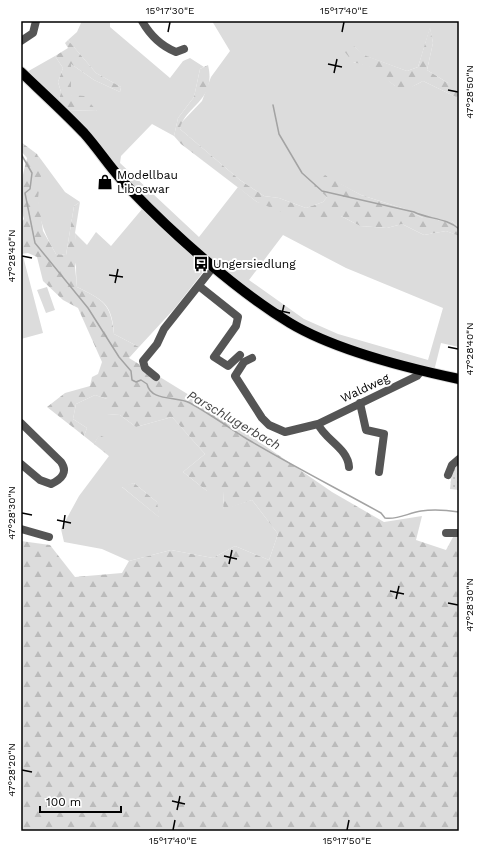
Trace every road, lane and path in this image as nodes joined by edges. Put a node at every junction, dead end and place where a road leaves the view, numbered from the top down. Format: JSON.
{"nodes":[{"id":1,"x":36,"y":21,"type":"edge"},
{"id":2,"x":142,"y":21,"type":"edge"},
{"id":3,"x":21,"y":41,"type":"edge"},
{"id":4,"x":184,"y":49,"type":"dead end"},
{"id":5,"x":21,"y":72,"type":"edge"},
{"id":6,"x":214,"y":266,"type":"junction"},
{"id":7,"x":199,"y":286,"type":"junction"},
{"id":8,"x":240,"y":355,"type":"dead end"},
{"id":9,"x":252,"y":358,"type":"dead end"},
{"id":10,"x":422,"y":371,"type":"junction"},
{"id":11,"x":156,"y":377,"type":"dead end"},
{"id":12,"x":459,"y":379,"type":"edge"},
{"id":13,"x":360,"y":403,"type":"junction"},
{"id":14,"x":21,"y":423,"type":"edge"},
{"id":15,"x":318,"y":424,"type":"junction"},
{"id":16,"x":459,"y":459,"type":"edge"},
{"id":17,"x":21,"y":464,"type":"edge"},
{"id":18,"x":350,"y":466,"type":"dead end"},
{"id":19,"x":379,"y":472,"type":"dead end"},
{"id":20,"x":448,"y":475,"type":"dead end"},
{"id":21,"x":21,"y":529,"type":"edge"},
{"id":22,"x":446,"y":533,"type":"dead end"},
{"id":23,"x":459,"y":533,"type":"edge"},
{"id":24,"x":49,"y":537,"type":"dead end"}],
"edges":[{"from":1,"to":3,"type":"street"},
{"from":2,"to":4,"type":"street"},
{"from":5,"to":6,"type":"main road"},
{"from":6,"to":7,"type":"street"},
{"from":6,"to":10,"type":"main road"},
{"from":7,"to":8,"type":"street"},
{"from":7,"to":11,"type":"street"},
{"from":9,"to":15,"type":"street","name":"Waldweg"},
{"from":10,"to":12,"type":"main road"},
{"from":10,"to":13,"type":"street","name":"Waldweg"},
{"from":13,"to":15,"type":"street","name":"Waldweg"},
{"from":13,"to":19,"type":"street"},
{"from":14,"to":17,"type":"street"},
{"from":15,"to":18,"type":"street"},
{"from":16,"to":20,"type":"street"},
{"from":21,"to":24,"type":"street"},
{"from":22,"to":23,"type":"street"}]}
